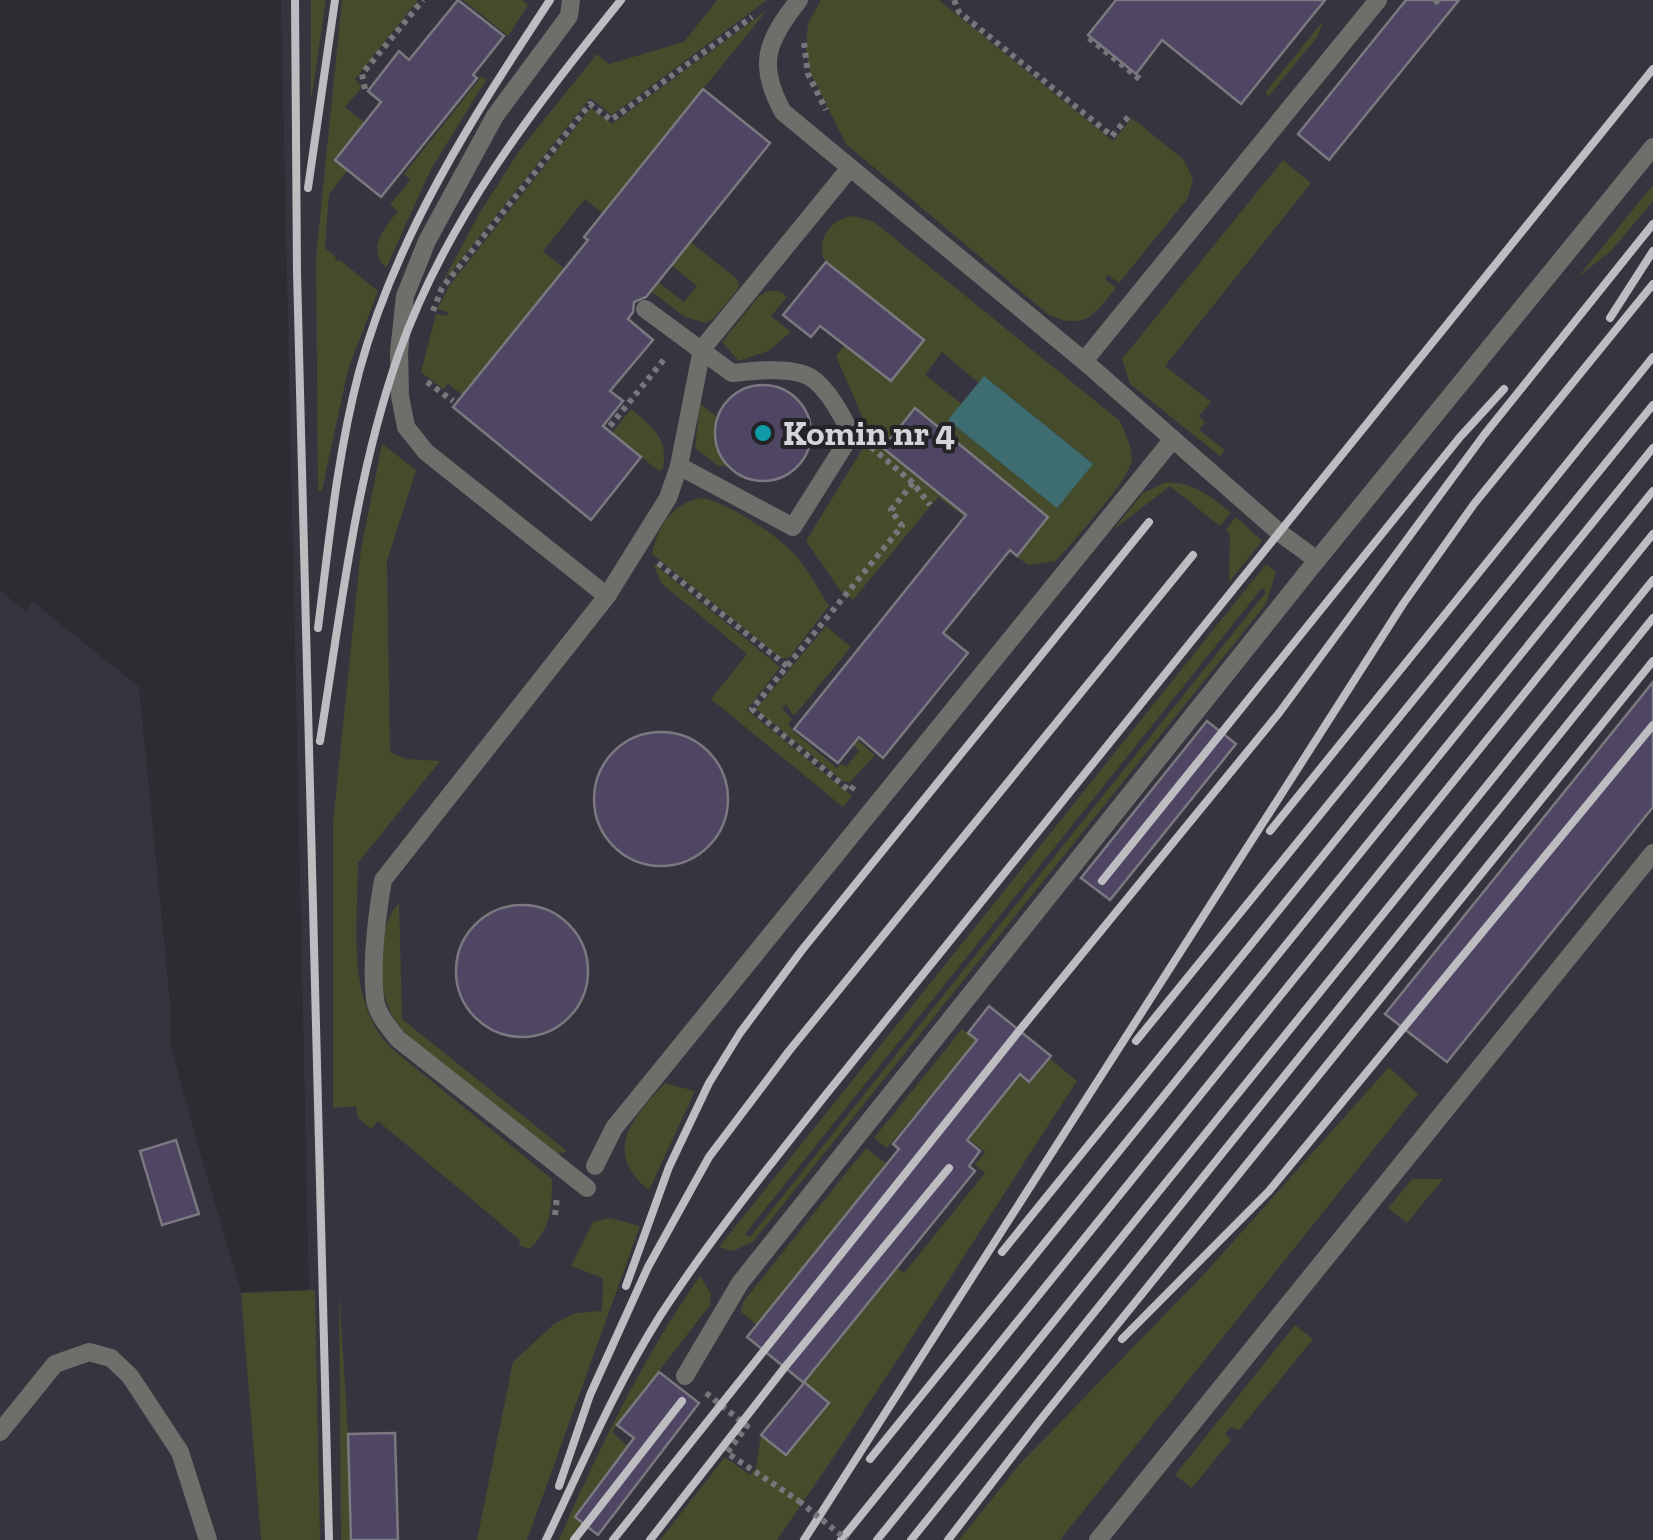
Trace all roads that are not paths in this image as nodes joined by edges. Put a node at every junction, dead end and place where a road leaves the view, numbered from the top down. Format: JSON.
{"nodes":[{"id":1,"x":570,"y":0,"type":"edge"},
{"id":2,"x":799,"y":0,"type":"edge"},
{"id":3,"x":1378,"y":0,"type":"edge"},
{"id":4,"x":1653,"y":147,"type":"edge"},
{"id":5,"x":850,"y":168,"type":"junction"},
{"id":6,"x":646,"y":309,"type":"dead end"},
{"id":7,"x":702,"y":348,"type":"junction"},
{"id":8,"x":1084,"y":362,"type":"junction"},
{"id":9,"x":1173,"y":439,"type":"junction"},
{"id":10,"x":679,"y":466,"type":"junction"},
{"id":11,"x":1317,"y":560,"type":"junction"},
{"id":12,"x":606,"y":596,"type":"junction"},
{"id":13,"x":1653,"y":853,"type":"edge"},
{"id":14,"x":595,"y":1166,"type":"dead end"},
{"id":15,"x":587,"y":1188,"type":"dead end"},
{"id":16,"x":685,"y":1376,"type":"road end"},
{"id":17,"x":0,"y":1432,"type":"edge"},
{"id":18,"x":208,"y":1540,"type":"edge"},
{"id":19,"x":1098,"y":1540,"type":"edge"}],
"edges":[{"from":1,"to":12,"type":"lane"},
{"from":2,"to":5,"type":"lane"},
{"from":3,"to":8,"type":"lane"},
{"from":4,"to":11,"type":"lane"},
{"from":5,"to":7,"type":"lane"},
{"from":5,"to":8,"type":"lane"},
{"from":6,"to":7,"type":"lane"},
{"from":7,"to":10,"type":"lane"},
{"from":7,"to":10,"type":"lane"},
{"from":8,"to":9,"type":"lane"},
{"from":9,"to":11,"type":"lane"},
{"from":9,"to":14,"type":"lane"},
{"from":10,"to":12,"type":"lane"},
{"from":11,"to":16,"type":"lane"},
{"from":12,"to":15,"type":"lane"},
{"from":13,"to":19,"type":"lane"},
{"from":17,"to":18,"type":"lane"}]}
